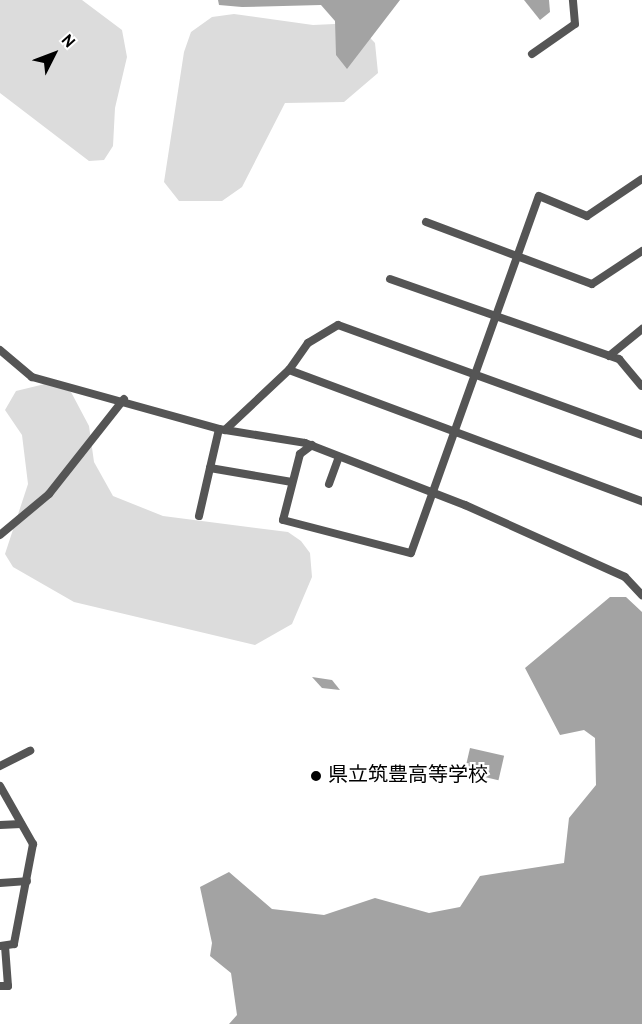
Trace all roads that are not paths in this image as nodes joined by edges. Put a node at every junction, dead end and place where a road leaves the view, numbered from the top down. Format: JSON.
{"nodes":[{"id":1,"x":573,"y":0,"type":"edge"},
{"id":2,"x":532,"y":54,"type":"dead end"},
{"id":3,"x":642,"y":179,"type":"edge"},
{"id":4,"x":426,"y":222,"type":"dead end"},
{"id":5,"x":642,"y":251,"type":"edge"},
{"id":6,"x":516,"y":256,"type":"junction"},
{"id":7,"x":390,"y":279,"type":"dead end"},
{"id":8,"x":495,"y":316,"type":"junction"},
{"id":9,"x":641,"y":332,"type":"edge"},
{"id":10,"x":0,"y":350,"type":"edge"},
{"id":11,"x":609,"y":356,"type":"junction"},
{"id":12,"x":289,"y":370,"type":"junction"},
{"id":13,"x":474,"y":374,"type":"junction"},
{"id":14,"x":642,"y":386,"type":"edge"},
{"id":15,"x":124,"y":399,"type":"junction"},
{"id":16,"x":222,"y":430,"type":"junction"},
{"id":17,"x":455,"y":433,"type":"junction"},
{"id":18,"x":642,"y":435,"type":"edge"},
{"id":19,"x":312,"y":445,"type":"junction"},
{"id":20,"x":339,"y":457,"type":"junction"},
{"id":21,"x":210,"y":468,"type":"junction"},
{"id":22,"x":292,"y":482,"type":"junction"},
{"id":23,"x":329,"y":484,"type":"dead end"},
{"id":24,"x":433,"y":491,"type":"junction"},
{"id":25,"x":642,"y":501,"type":"edge"},
{"id":26,"x":199,"y":516,"type":"dead end"},
{"id":27,"x":0,"y":535,"type":"edge"},
{"id":28,"x":642,"y":594,"type":"edge"},
{"id":29,"x":30,"y":751,"type":"dead end"},
{"id":30,"x":0,"y":766,"type":"edge"},
{"id":31,"x":0,"y":786,"type":"edge"},
{"id":32,"x":21,"y":824,"type":"junction"},
{"id":33,"x":0,"y":825,"type":"edge"},
{"id":34,"x":27,"y":881,"type":"junction"},
{"id":35,"x":0,"y":883,"type":"edge"},
{"id":36,"x":3,"y":946,"type":"edge"},
{"id":37,"x":0,"y":986,"type":"edge"}],
"edges":[{"from":1,"to":2,"type":"street"},
{"from":3,"to":6,"type":"street"},
{"from":4,"to":6,"type":"street"},
{"from":5,"to":6,"type":"street"},
{"from":6,"to":8,"type":"street"},
{"from":7,"to":8,"type":"street"},
{"from":8,"to":11,"type":"street"},
{"from":8,"to":13,"type":"street"},
{"from":9,"to":11,"type":"street"},
{"from":10,"to":15,"type":"street"},
{"from":11,"to":14,"type":"street"},
{"from":12,"to":13,"type":"street"},
{"from":12,"to":16,"type":"street"},
{"from":12,"to":17,"type":"street"},
{"from":13,"to":17,"type":"street"},
{"from":13,"to":18,"type":"street"},
{"from":15,"to":16,"type":"street"},
{"from":15,"to":27,"type":"street"},
{"from":16,"to":19,"type":"street"},
{"from":16,"to":21,"type":"street"},
{"from":17,"to":24,"type":"street"},
{"from":17,"to":25,"type":"street"},
{"from":19,"to":20,"type":"street"},
{"from":19,"to":22,"type":"street"},
{"from":20,"to":23,"type":"street"},
{"from":20,"to":24,"type":"street"},
{"from":21,"to":22,"type":"street"},
{"from":21,"to":26,"type":"street"},
{"from":22,"to":24,"type":"street"},
{"from":24,"to":28,"type":"street"},
{"from":29,"to":30,"type":"street"},
{"from":31,"to":32,"type":"street"},
{"from":32,"to":33,"type":"street"},
{"from":32,"to":34,"type":"street"},
{"from":34,"to":35,"type":"street"},
{"from":34,"to":36,"type":"street"},
{"from":36,"to":37,"type":"street"}]}
